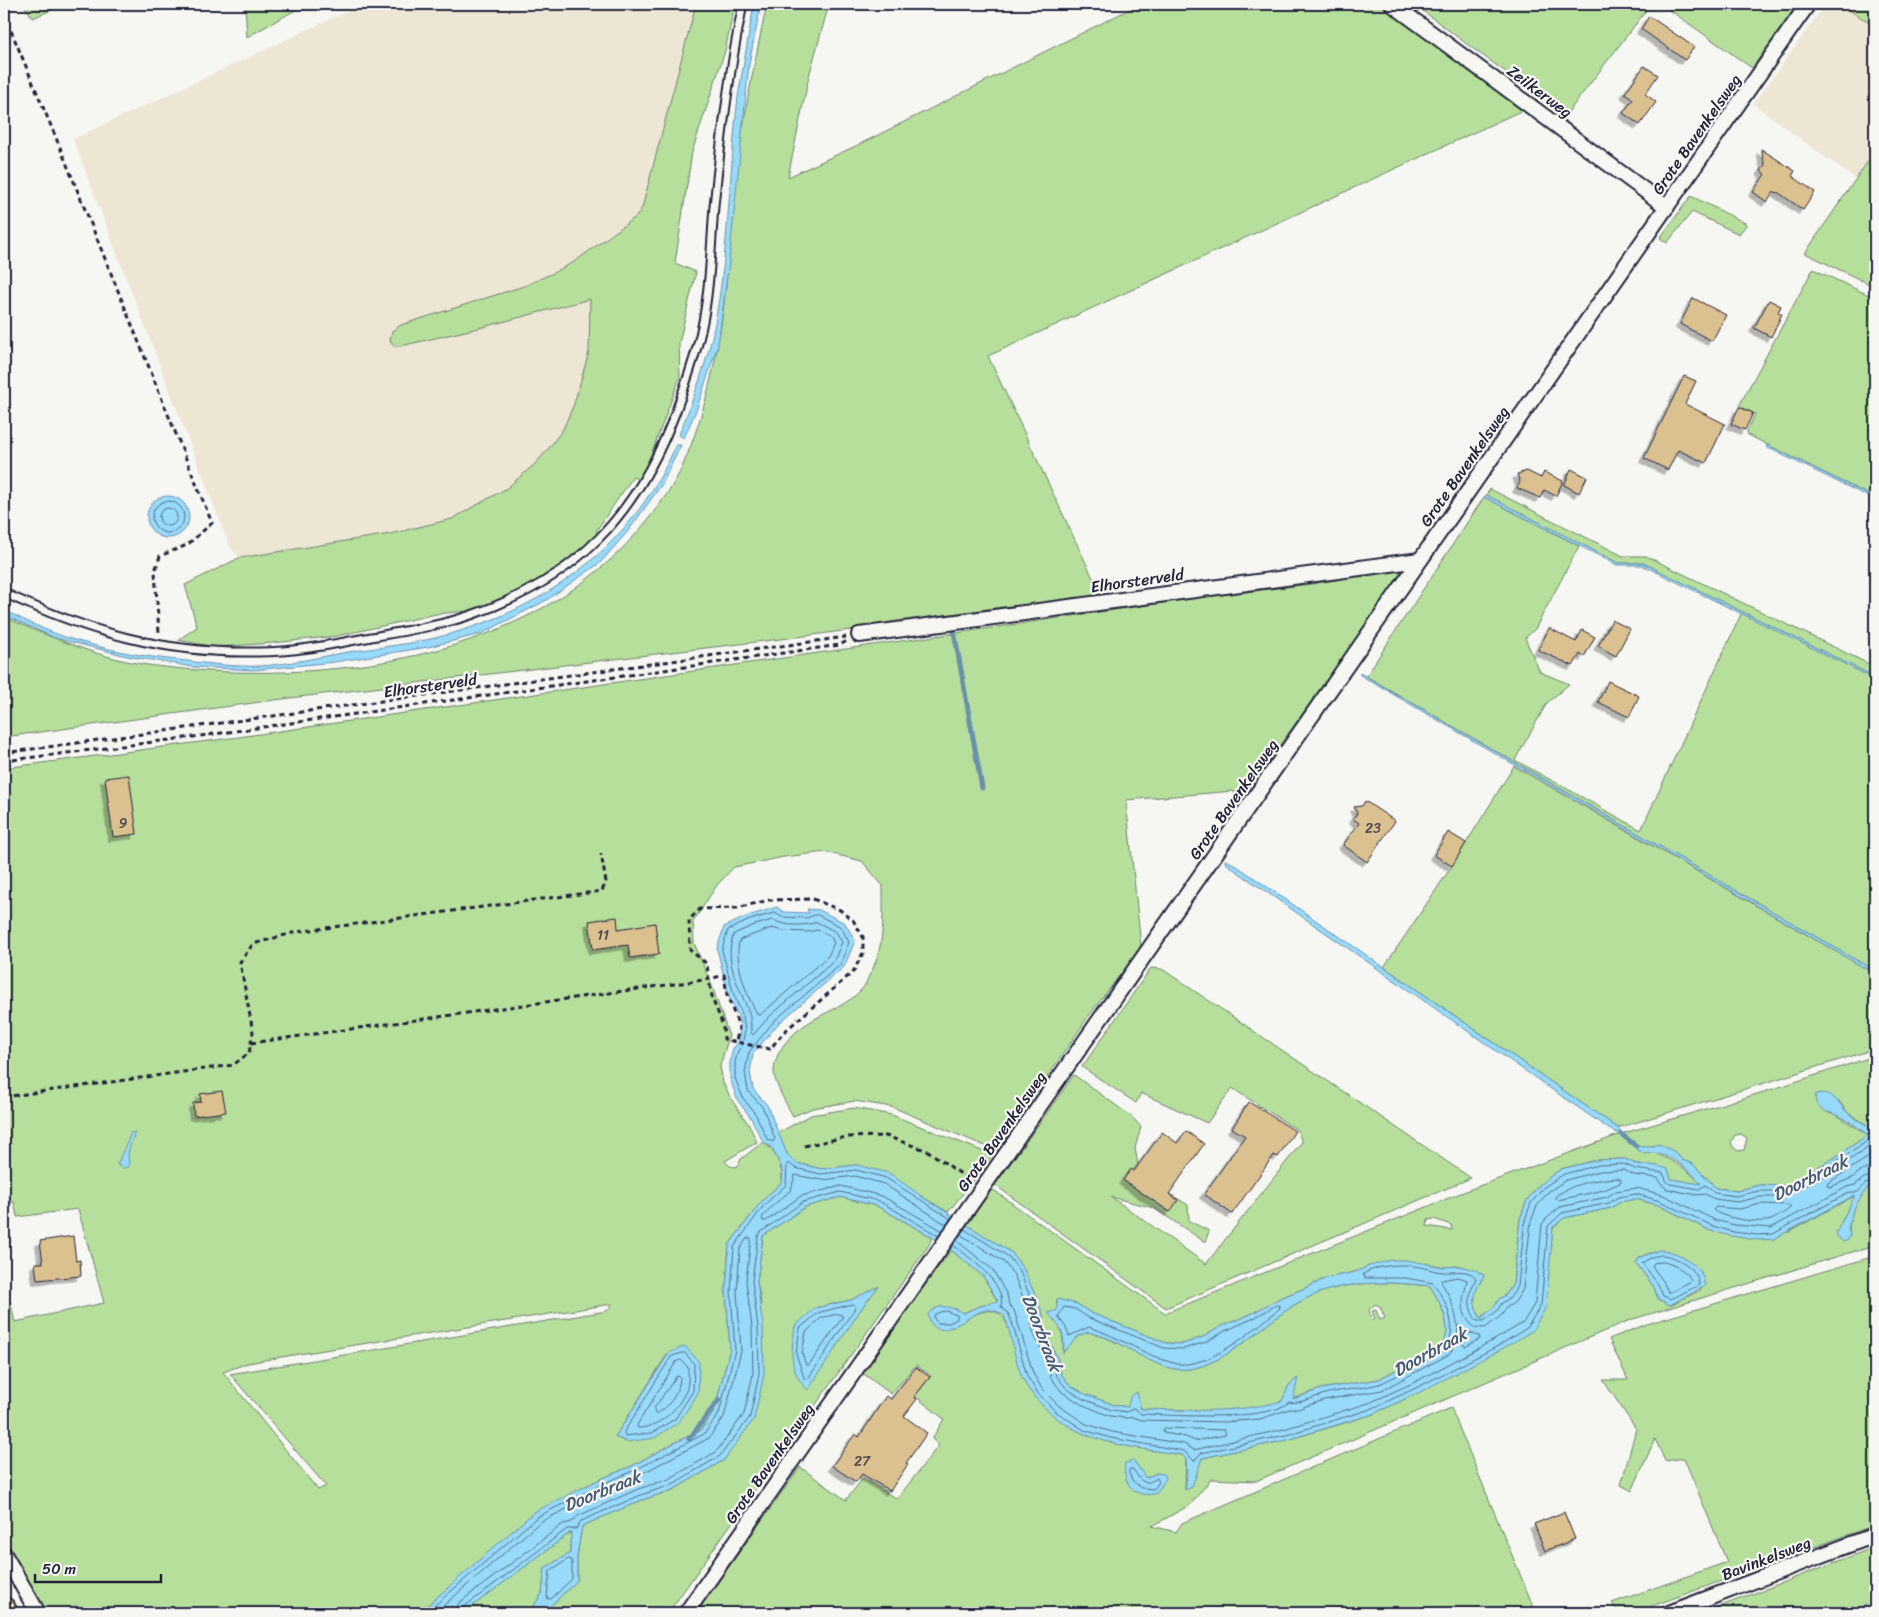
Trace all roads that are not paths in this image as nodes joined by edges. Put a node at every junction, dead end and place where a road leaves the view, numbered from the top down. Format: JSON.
{"nodes":[{"id":1,"x":743,"y":4,"type":"edge"},
{"id":2,"x":1392,"y":4,"type":"edge"},
{"id":3,"x":1808,"y":4,"type":"edge"},
{"id":4,"x":1667,"y":207,"type":"junction"},
{"id":5,"x":1420,"y":560,"type":"junction"},
{"id":6,"x":4,"y":593,"type":"edge"},
{"id":7,"x":858,"y":635,"type":"road end"},
{"id":8,"x":1875,"y":1535,"type":"edge"},
{"id":9,"x":4,"y":1554,"type":"edge"},
{"id":10,"x":4,"y":1609,"type":"edge"},
{"id":11,"x":6,"y":1613,"type":"edge"},
{"id":12,"x":38,"y":1613,"type":"edge"},
{"id":13,"x":686,"y":1613,"type":"edge"},
{"id":14,"x":1670,"y":1613,"type":"edge"}],
"edges":[{"from":1,"to":6,"type":"lane"},
{"from":2,"to":4,"type":"street","name":"Zeilkerweg"},
{"from":3,"to":4,"type":"street","name":"Grote Bavenkelsweg"},
{"from":4,"to":5,"type":"street","name":"Grote Bavenkelsweg"},
{"from":5,"to":7,"type":"street","name":"Elhorsterveld"},
{"from":5,"to":13,"type":"street","name":"Grote Bavenkelsweg"},
{"from":8,"to":14,"type":"street","name":"Bavinkelsweg"},
{"from":9,"to":12,"type":"street"},
{"from":10,"to":11,"type":"main road"}]}
